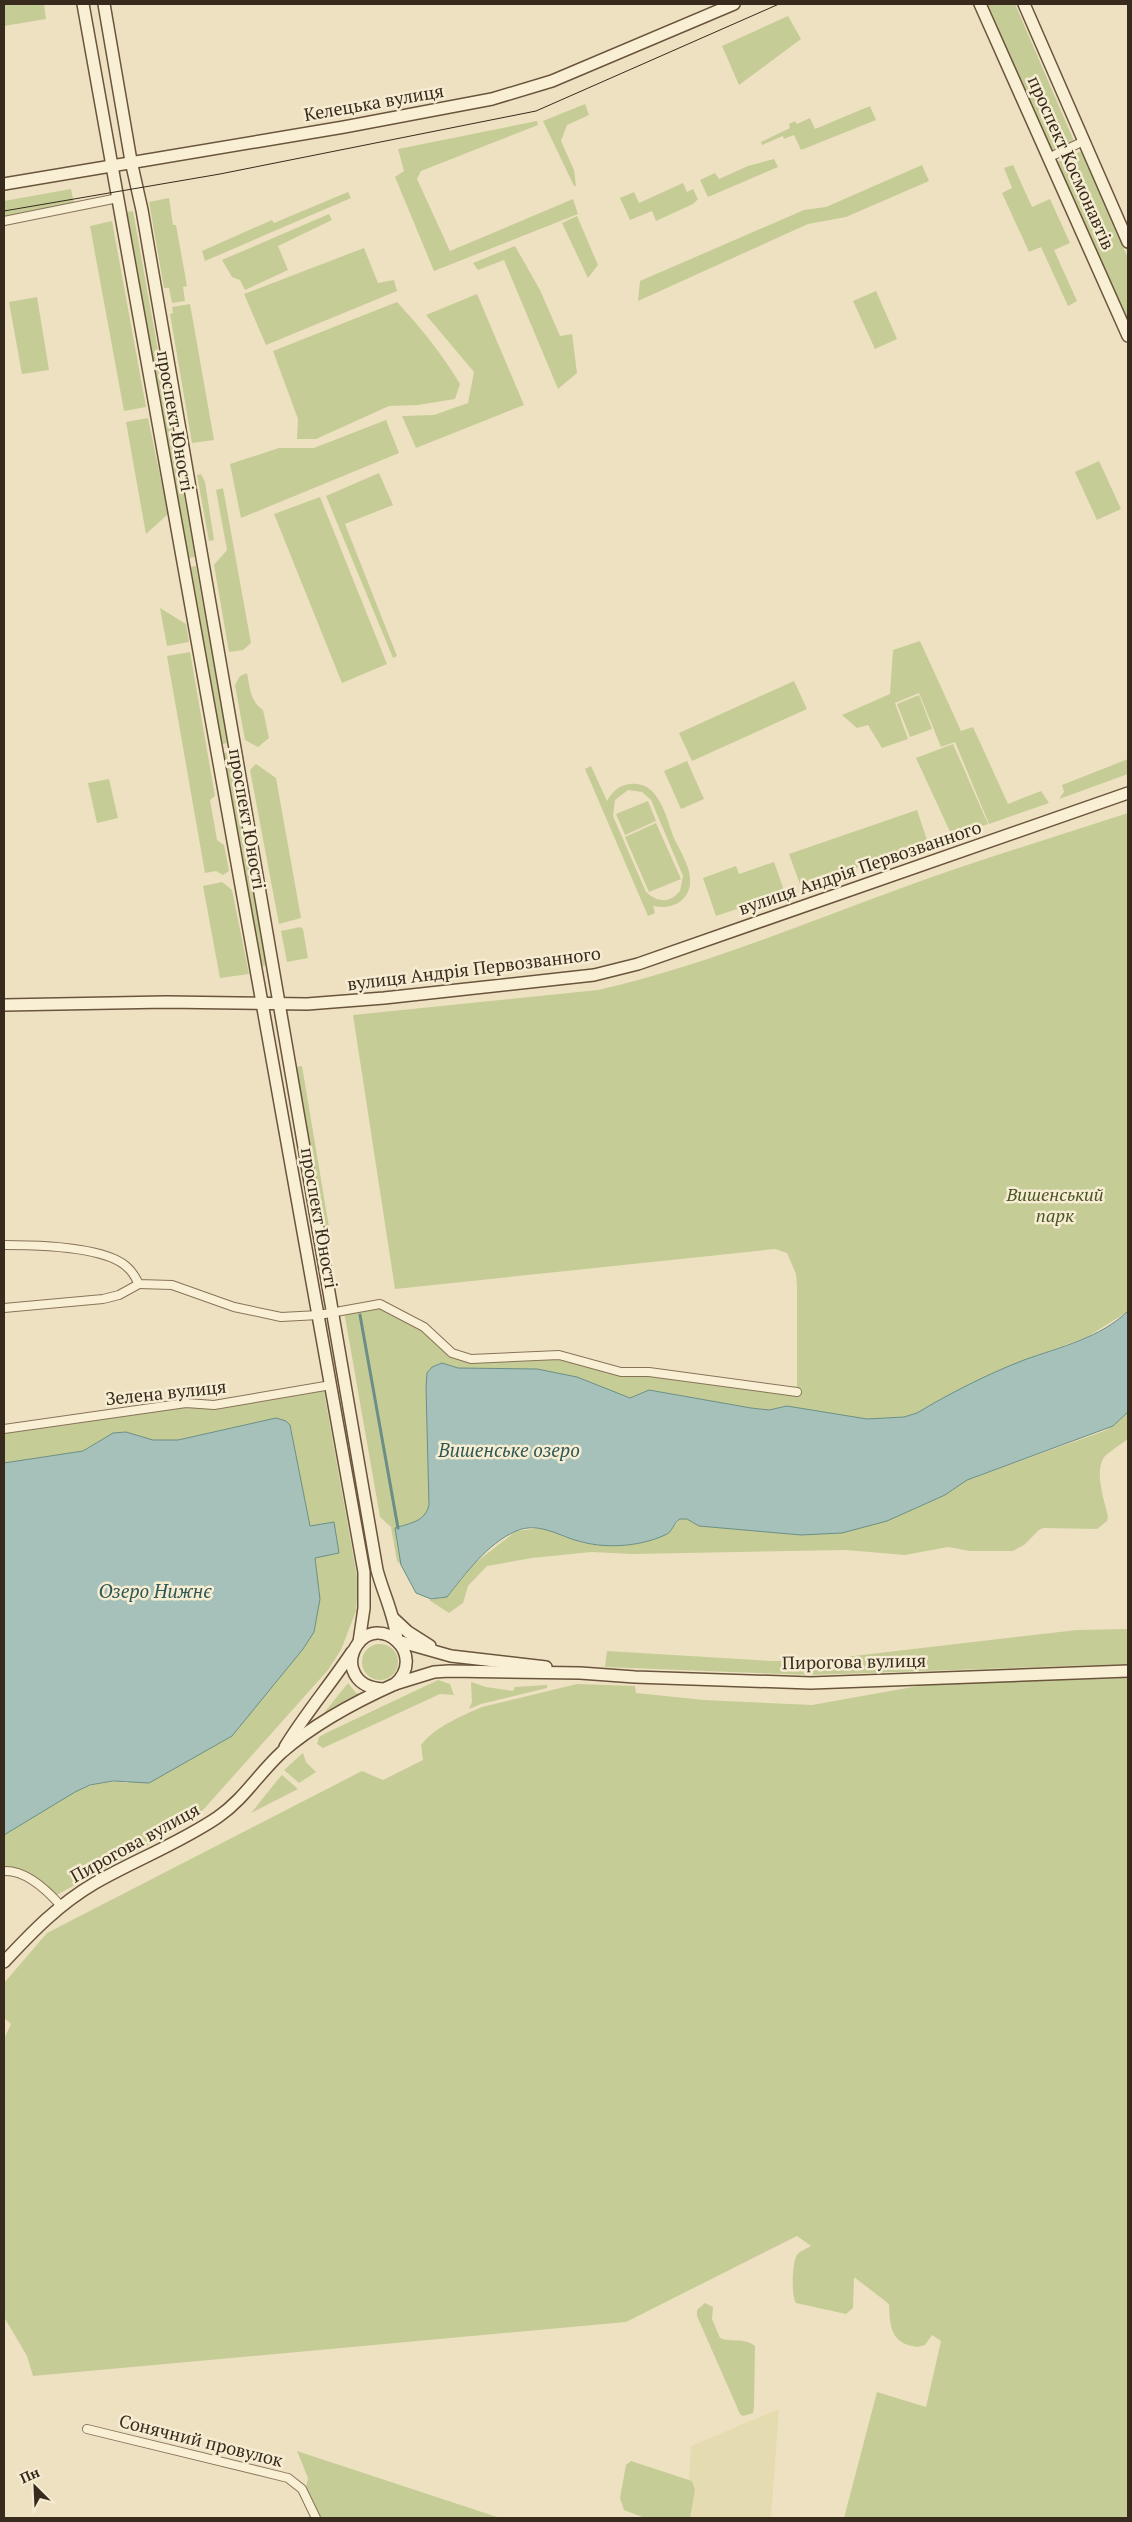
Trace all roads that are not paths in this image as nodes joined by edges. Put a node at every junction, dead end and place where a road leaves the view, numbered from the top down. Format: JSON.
{"nodes":[{"id":1,"x":83,"y":4,"type":"edge"},
{"id":2,"x":104,"y":4,"type":"edge"},
{"id":3,"x":734,"y":4,"type":"edge"},
{"id":4,"x":980,"y":4,"type":"edge"},
{"id":5,"x":1024,"y":4,"type":"edge"},
{"id":6,"x":1084,"y":141,"type":"junction"},
{"id":7,"x":1050,"y":157,"type":"junction"},
{"id":8,"x":131,"y":161,"type":"junction"},
{"id":9,"x":112,"y":165,"type":"junction"},
{"id":10,"x":4,"y":184,"type":"edge"},
{"id":11,"x":118,"y":198,"type":"junction"},
{"id":12,"x":4,"y":221,"type":"edge"},
{"id":13,"x":1128,"y":242,"type":"edge"},
{"id":14,"x":1128,"y":336,"type":"edge"},
{"id":15,"x":202,"y":559,"type":"junction"},
{"id":16,"x":183,"y":563,"type":"junction"},
{"id":17,"x":235,"y":747,"type":"junction"},
{"id":18,"x":217,"y":750,"type":"junction"},
{"id":19,"x":1128,"y":793,"type":"edge"},
{"id":20,"x":263,"y":1004,"type":"junction"},
{"id":21,"x":280,"y":1004,"type":"junction"},
{"id":22,"x":4,"y":1005,"type":"edge"},
{"id":23,"x":4,"y":1245,"type":"edge"},
{"id":24,"x":139,"y":1284,"type":"junction"},
{"id":25,"x":4,"y":1308,"type":"edge"},
{"id":26,"x":332,"y":1313,"type":"junction"},
{"id":27,"x":319,"y":1315,"type":"junction"},
{"id":28,"x":331,"y":1385,"type":"junction"},
{"id":29,"x":797,"y":1392,"type":"dead end"},
{"id":30,"x":4,"y":1429,"type":"edge"},
{"id":31,"x":394,"y":1619,"type":"junction"},
{"id":32,"x":397,"y":1641,"type":"junction"},
{"id":33,"x":356,"y":1645,"type":"junction"},
{"id":34,"x":440,"y":1653,"type":"junction"},
{"id":35,"x":1128,"y":1671,"type":"edge"},
{"id":36,"x":580,"y":1673,"type":"junction"},
{"id":37,"x":395,"y":1684,"type":"junction"},
{"id":38,"x":383,"y":1689,"type":"junction"},
{"id":39,"x":281,"y":1753,"type":"junction"},
{"id":40,"x":4,"y":1871,"type":"edge"},
{"id":41,"x":61,"y":1906,"type":"junction"},
{"id":42,"x":4,"y":1962,"type":"edge"},
{"id":43,"x":88,"y":2429,"type":"dead end"},
{"id":44,"x":316,"y":2518,"type":"edge"}],
"edges":[{"from":1,"to":9,"type":"main road","name":"проспект Юності"},
{"from":2,"to":8,"type":"main road","name":"проспект Юності"},
{"from":3,"to":8,"type":"main road","name":"Келецька вулиця"},
{"from":4,"to":7,"type":"main road","name":"проспект Космонавтів"},
{"from":5,"to":6,"type":"main road","name":"проспект Космонавтів"},
{"from":6,"to":7,"type":"street"},
{"from":6,"to":13,"type":"main road","name":"проспект Космонавтів"},
{"from":7,"to":14,"type":"main road","name":"проспект Космонавтів"},
{"from":8,"to":9,"type":"main road","name":"Келецька вулиця"},
{"from":8,"to":15,"type":"main road","name":"проспект Юності"},
{"from":9,"to":10,"type":"main road","name":"Келецька вулиця"},
{"from":9,"to":11,"type":"main road","name":"проспект Юності"},
{"from":11,"to":12,"type":"street"},
{"from":11,"to":16,"type":"main road","name":"проспект Юності"},
{"from":15,"to":16,"type":"main road"},
{"from":15,"to":17,"type":"main road","name":"проспект Юності"},
{"from":16,"to":18,"type":"main road","name":"проспект Юності"},
{"from":17,"to":18,"type":"main road"},
{"from":17,"to":21,"type":"main road","name":"проспект Юності"},
{"from":18,"to":20,"type":"main road","name":"проспект Юності"},
{"from":19,"to":21,"type":"main road","name":"вулиця Андрія Первозванного"},
{"from":20,"to":21,"type":"main road","name":"вулиця Андрія Первозванного"},
{"from":20,"to":22,"type":"main road","name":"вулиця Андрія Первозванного"},
{"from":20,"to":27,"type":"main road","name":"проспект Юності"},
{"from":21,"to":26,"type":"main road","name":"проспект Юності"},
{"from":23,"to":24,"type":"street"},
{"from":24,"to":25,"type":"street"},
{"from":24,"to":27,"type":"street"},
{"from":26,"to":27,"type":"street"},
{"from":26,"to":29,"type":"street"},
{"from":26,"to":31,"type":"main road","name":"проспект Юності"},
{"from":27,"to":28,"type":"main road","name":"проспект Юності"},
{"from":28,"to":30,"type":"street","name":"Зелена вулиця"},
{"from":28,"to":33,"type":"main road","name":"проспект Юності"},
{"from":31,"to":32,"type":"main road","name":"проспект Юності"},
{"from":31,"to":34,"type":"main road"},
{"from":32,"to":33,"type":"main road"},
{"from":32,"to":34,"type":"main road","name":"Пирогова вулиця"},
{"from":32,"to":37,"type":"main road"},
{"from":33,"to":38,"type":"main road"},
{"from":33,"to":39,"type":"main road","name":"Пирогова вулиця"},
{"from":34,"to":36,"type":"main road","name":"Пирогова вулиця"},
{"from":35,"to":36,"type":"main road","name":"Пирогова вулиця"},
{"from":36,"to":37,"type":"main road","name":"Пирогова вулиця"},
{"from":37,"to":38,"type":"main road"},
{"from":38,"to":39,"type":"main road","name":"Пирогова вулиця"},
{"from":39,"to":41,"type":"main road","name":"Пирогова вулиця"},
{"from":40,"to":41,"type":"street"},
{"from":41,"to":42,"type":"main road","name":"Пирогова вулиця"},
{"from":43,"to":44,"type":"street","name":"Сонячний провулок"}]}
